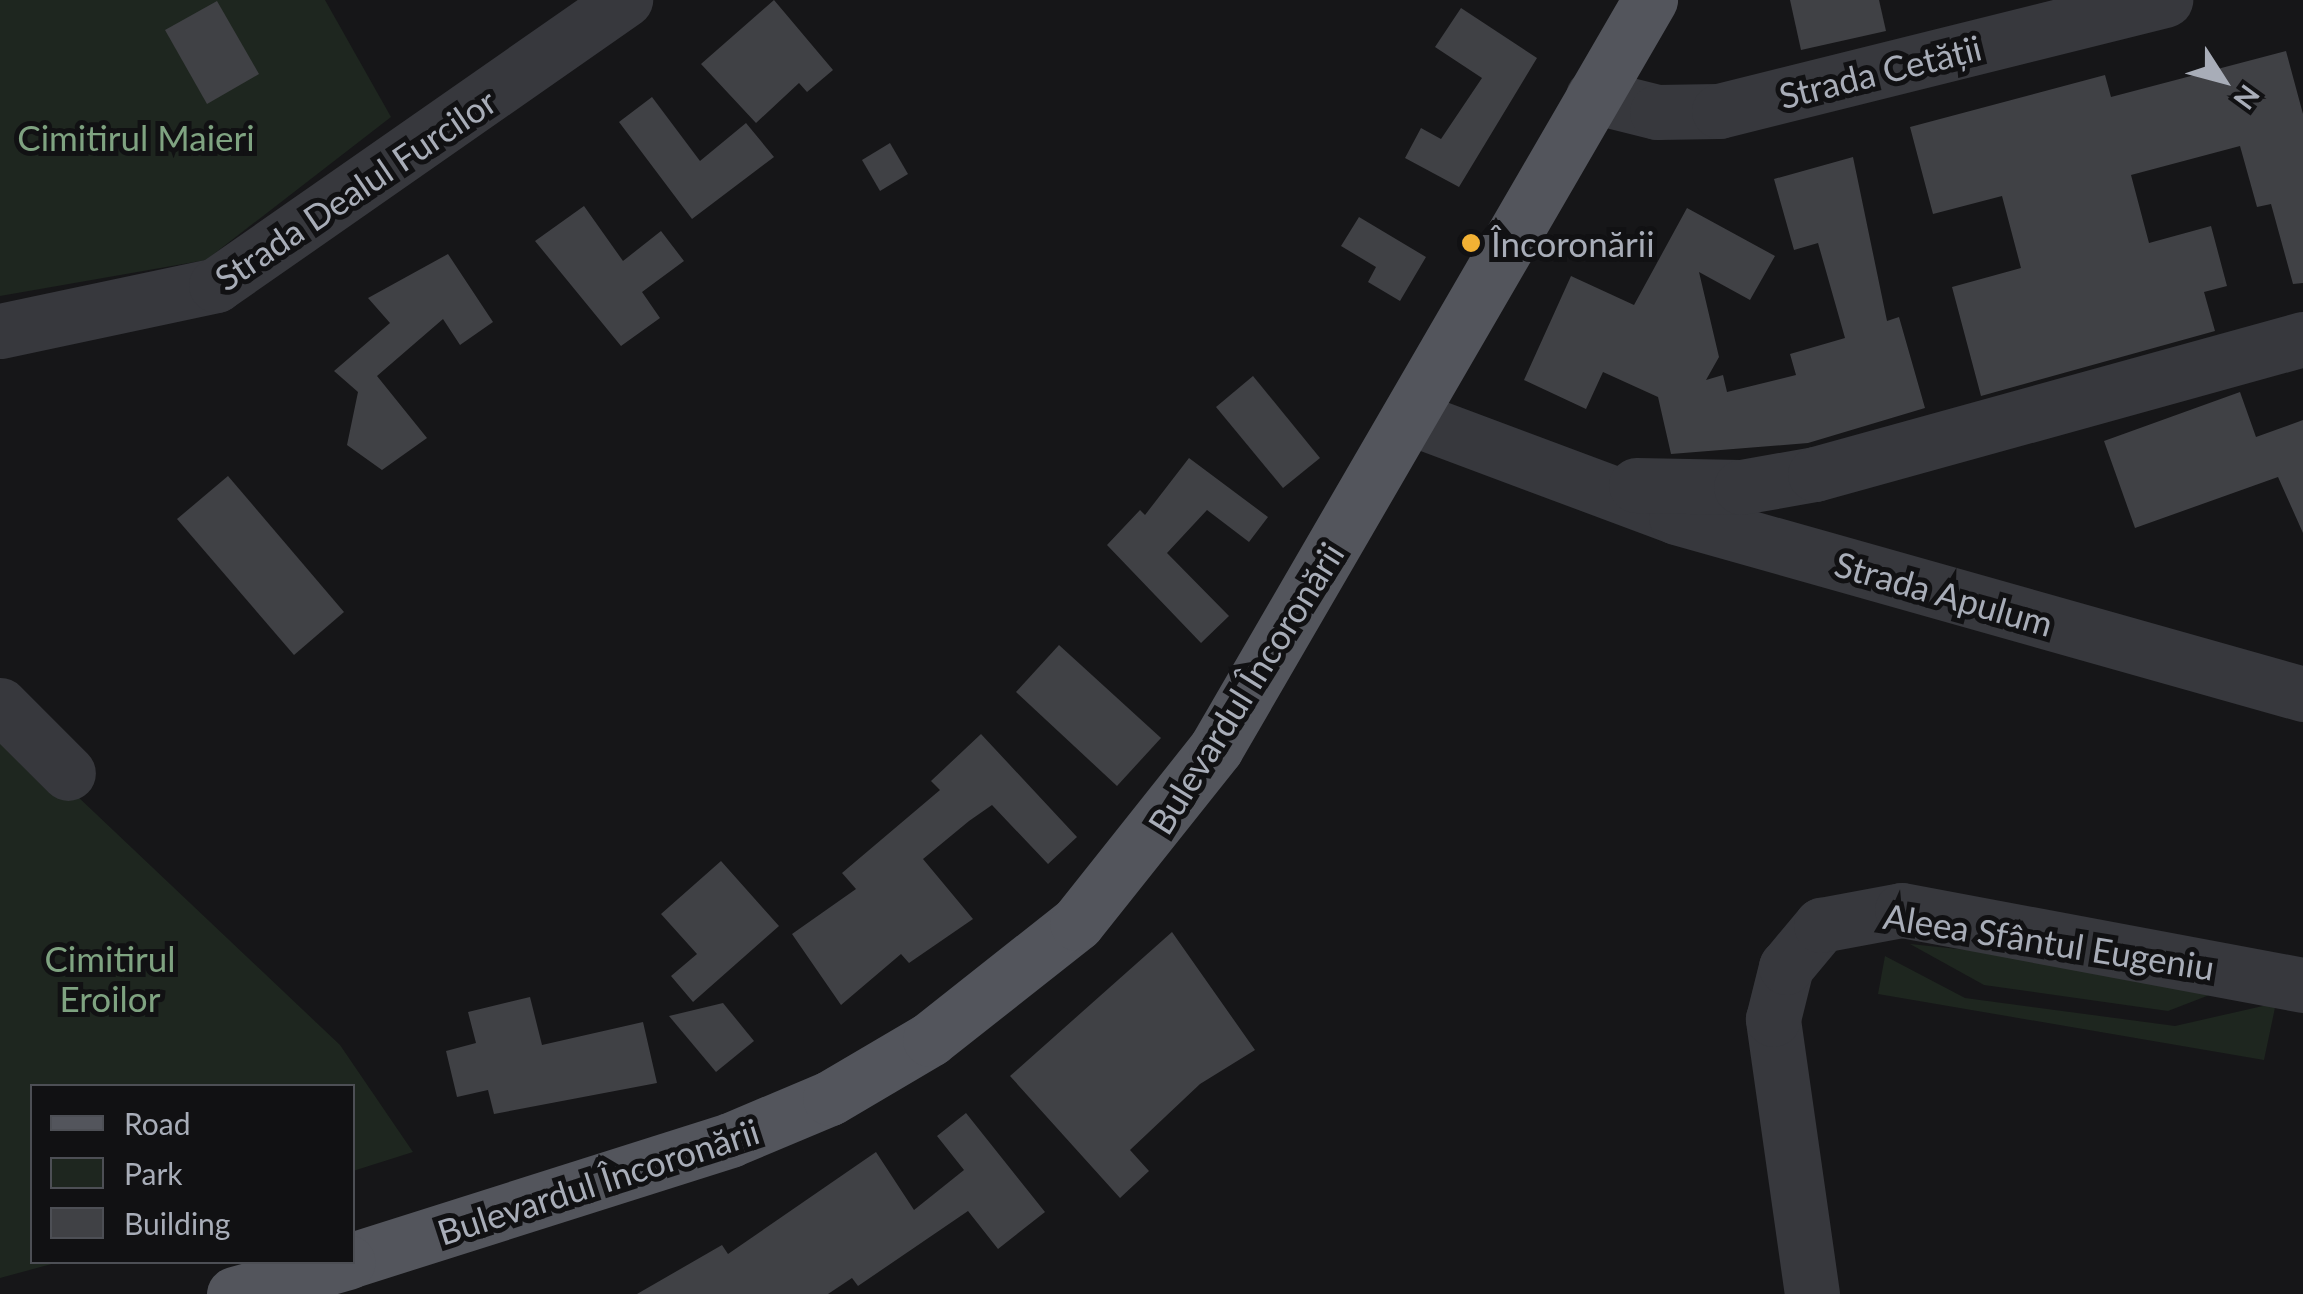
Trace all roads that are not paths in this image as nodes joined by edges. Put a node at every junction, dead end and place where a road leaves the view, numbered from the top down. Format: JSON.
{"nodes":[{"id":1,"x":625,"y":0,"type":"edge"},
{"id":2,"x":1650,"y":0,"type":"edge"},
{"id":3,"x":2165,"y":0,"type":"edge"},
{"id":4,"x":1593,"y":96,"type":"junction"},
{"id":5,"x":0,"y":331,"type":"edge"},
{"id":6,"x":2303,"y":339,"type":"edge"},
{"id":7,"x":1409,"y":418,"type":"junction"},
{"id":8,"x":1587,"y":484,"type":"junction"},
{"id":9,"x":2303,"y":694,"type":"edge"},
{"id":10,"x":0,"y":706,"type":"edge"},
{"id":11,"x":68,"y":773,"type":"dead end"},
{"id":12,"x":2303,"y":984,"type":"edge"},
{"id":13,"x":355,"y":1259,"type":"edge"},
{"id":14,"x":339,"y":1264,"type":"edge"},
{"id":15,"x":234,"y":1294,"type":"edge"},
{"id":16,"x":1812,"y":1294,"type":"edge"}],
"edges":[{"from":1,"to":5,"type":"street","name":"Strada Dealul Furcilor"},
{"from":2,"to":4,"type":"main road","name":"Bulevardul Încoronării"},
{"from":3,"to":4,"type":"street","name":"Strada Cetății"},
{"from":4,"to":7,"type":"main road","name":"Bulevardul Încoronării"},
{"from":6,"to":8,"type":"street","name":"Strada Apulum"},
{"from":7,"to":8,"type":"street","name":"Strada Apulum"},
{"from":7,"to":13,"type":"main road","name":"Bulevardul Încoronării"},
{"from":8,"to":9,"type":"street","name":"Strada Apulum"},
{"from":10,"to":11,"type":"street"},
{"from":12,"to":16,"type":"street","name":"Aleea Sfântul Eugeniu"},
{"from":14,"to":15,"type":"main road","name":"Bulevardul Încoronării"}]}
